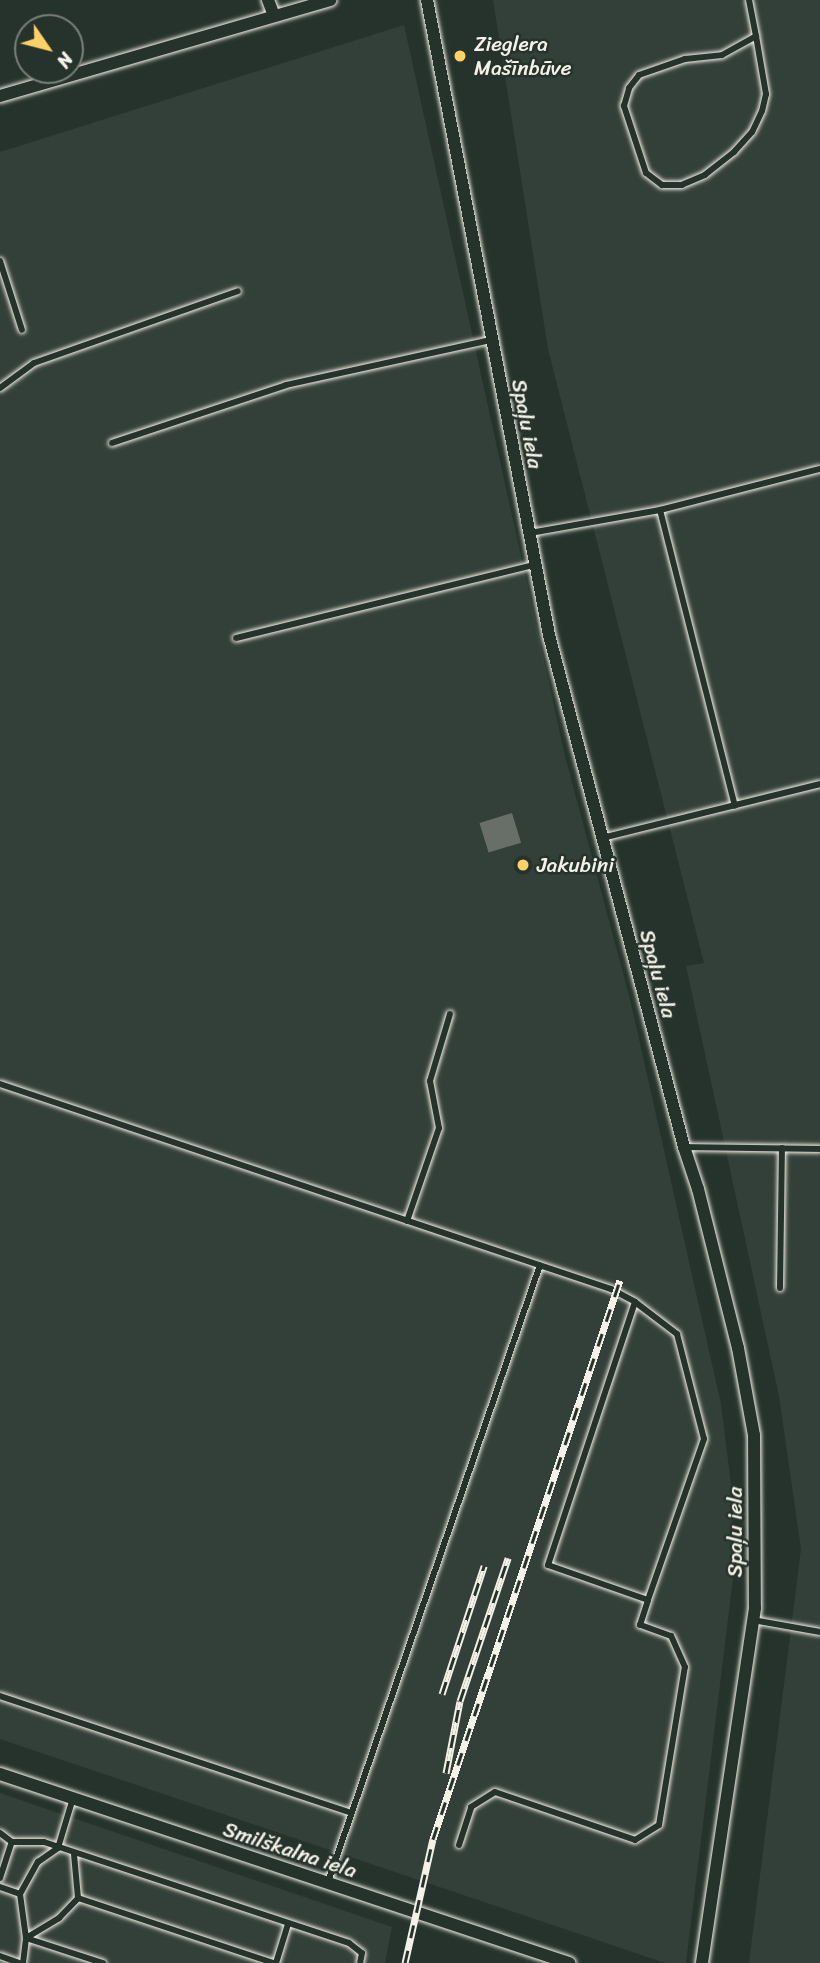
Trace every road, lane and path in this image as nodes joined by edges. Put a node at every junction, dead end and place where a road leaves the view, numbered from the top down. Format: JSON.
{"nodes":[{"id":1,"x":268,"y":0,"type":"edge"},
{"id":2,"x":330,"y":0,"type":"edge"},
{"id":3,"x":427,"y":0,"type":"edge"},
{"id":4,"x":750,"y":0,"type":"edge"},
{"id":5,"x":274,"y":16,"type":"junction"},
{"id":6,"x":756,"y":36,"type":"junction"},
{"id":7,"x":0,"y":96,"type":"edge"},
{"id":8,"x":0,"y":261,"type":"edge"},
{"id":9,"x":238,"y":291,"type":"dead end"},
{"id":10,"x":22,"y":330,"type":"dead end"},
{"id":11,"x":491,"y":340,"type":"junction"},
{"id":12,"x":0,"y":388,"type":"edge"},
{"id":13,"x":112,"y":443,"type":"dead end"},
{"id":14,"x":820,"y":469,"type":"edge"},
{"id":15,"x":660,"y":510,"type":"junction"},
{"id":16,"x":528,"y":534,"type":"junction"},
{"id":17,"x":534,"y":565,"type":"junction"},
{"id":18,"x":236,"y":638,"type":"dead end"},
{"id":19,"x":820,"y":784,"type":"edge"},
{"id":20,"x":735,"y":806,"type":"junction"},
{"id":21,"x":602,"y":838,"type":"junction"},
{"id":22,"x":450,"y":1014,"type":"dead end"},
{"id":23,"x":0,"y":1084,"type":"edge"},
{"id":24,"x":684,"y":1147,"type":"junction"},
{"id":25,"x":782,"y":1148,"type":"junction"},
{"id":26,"x":820,"y":1149,"type":"edge"},
{"id":27,"x":407,"y":1221,"type":"junction"},
{"id":28,"x":540,"y":1265,"type":"junction"},
{"id":29,"x":780,"y":1288,"type":"dead end"},
{"id":30,"x":635,"y":1302,"type":"junction"},
{"id":31,"x":648,"y":1600,"type":"junction"},
{"id":32,"x":753,"y":1620,"type":"junction"},
{"id":33,"x":820,"y":1632,"type":"edge"},
{"id":34,"x":0,"y":1696,"type":"edge"},
{"id":35,"x":0,"y":1773,"type":"edge"},
{"id":36,"x":73,"y":1798,"type":"junction"},
{"id":37,"x":351,"y":1813,"type":"junction"},
{"id":38,"x":0,"y":1833,"type":"edge"},
{"id":39,"x":12,"y":1842,"type":"junction"},
{"id":40,"x":459,"y":1845,"type":"dead end"},
{"id":41,"x":58,"y":1848,"type":"junction"},
{"id":42,"x":74,"y":1854,"type":"junction"},
{"id":43,"x":0,"y":1878,"type":"edge"},
{"id":44,"x":328,"y":1882,"type":"junction"},
{"id":45,"x":0,"y":1888,"type":"edge"},
{"id":46,"x":20,"y":1894,"type":"junction"},
{"id":47,"x":78,"y":1898,"type":"junction"},
{"id":48,"x":288,"y":1924,"type":"junction"},
{"id":49,"x":26,"y":1938,"type":"junction"},
{"id":50,"x":0,"y":1956,"type":"edge"},
{"id":51,"x":21,"y":1963,"type":"edge"},
{"id":52,"x":103,"y":1963,"type":"edge"},
{"id":53,"x":275,"y":1963,"type":"edge"},
{"id":54,"x":360,"y":1963,"type":"edge"},
{"id":55,"x":569,"y":1963,"type":"edge"},
{"id":56,"x":702,"y":1963,"type":"edge"}],
"edges":[{"from":1,"to":5,"type":"street"},
{"from":2,"to":5,"type":"street"},
{"from":3,"to":11,"type":"street","name":"Spaļu iela"},
{"from":4,"to":6,"type":"lane"},
{"from":5,"to":7,"type":"street"},
{"from":6,"to":6,"type":"lane"},
{"from":8,"to":10,"type":"lane"},
{"from":9,"to":12,"type":"lane"},
{"from":11,"to":13,"type":"lane"},
{"from":11,"to":16,"type":"street","name":"Spaļu iela"},
{"from":14,"to":15,"type":"lane"},
{"from":15,"to":16,"type":"lane"},
{"from":15,"to":20,"type":"lane"},
{"from":16,"to":17,"type":"street","name":"Spaļu iela"},
{"from":17,"to":18,"type":"lane"},
{"from":17,"to":21,"type":"street","name":"Spaļu iela"},
{"from":19,"to":20,"type":"lane"},
{"from":20,"to":21,"type":"lane"},
{"from":21,"to":24,"type":"street","name":"Spaļu iela"},
{"from":22,"to":27,"type":"lane"},
{"from":23,"to":27,"type":"lane"},
{"from":24,"to":25,"type":"lane"},
{"from":24,"to":32,"type":"street","name":"Spaļu iela"},
{"from":25,"to":26,"type":"lane"},
{"from":25,"to":29,"type":"lane"},
{"from":27,"to":28,"type":"lane"},
{"from":28,"to":30,"type":"lane"},
{"from":28,"to":37,"type":"lane"},
{"from":30,"to":31,"type":"lane"},
{"from":30,"to":31,"type":"lane"},
{"from":31,"to":40,"type":"lane"},
{"from":32,"to":33,"type":"lane"},
{"from":32,"to":56,"type":"street","name":"Spaļu iela"},
{"from":34,"to":37,"type":"lane"},
{"from":35,"to":36,"type":"street","name":"Smilškalna iela"},
{"from":36,"to":41,"type":"lane"},
{"from":36,"to":44,"type":"street","name":"Smilškalna iela"},
{"from":37,"to":44,"type":"lane"},
{"from":38,"to":39,"type":"lane"},
{"from":39,"to":41,"type":"lane"},
{"from":39,"to":43,"type":"lane"},
{"from":41,"to":42,"type":"lane"},
{"from":41,"to":46,"type":"lane"},
{"from":42,"to":47,"type":"lane"},
{"from":42,"to":48,"type":"lane"},
{"from":44,"to":55,"type":"street","name":"Smilškalna iela"},
{"from":45,"to":46,"type":"lane"},
{"from":46,"to":49,"type":"lane"},
{"from":47,"to":49,"type":"lane"},
{"from":47,"to":53,"type":"lane"},
{"from":48,"to":53,"type":"lane"},
{"from":48,"to":54,"type":"lane"},
{"from":49,"to":51,"type":"lane"},
{"from":49,"to":52,"type":"lane"},
{"from":50,"to":51,"type":"lane"}]}
